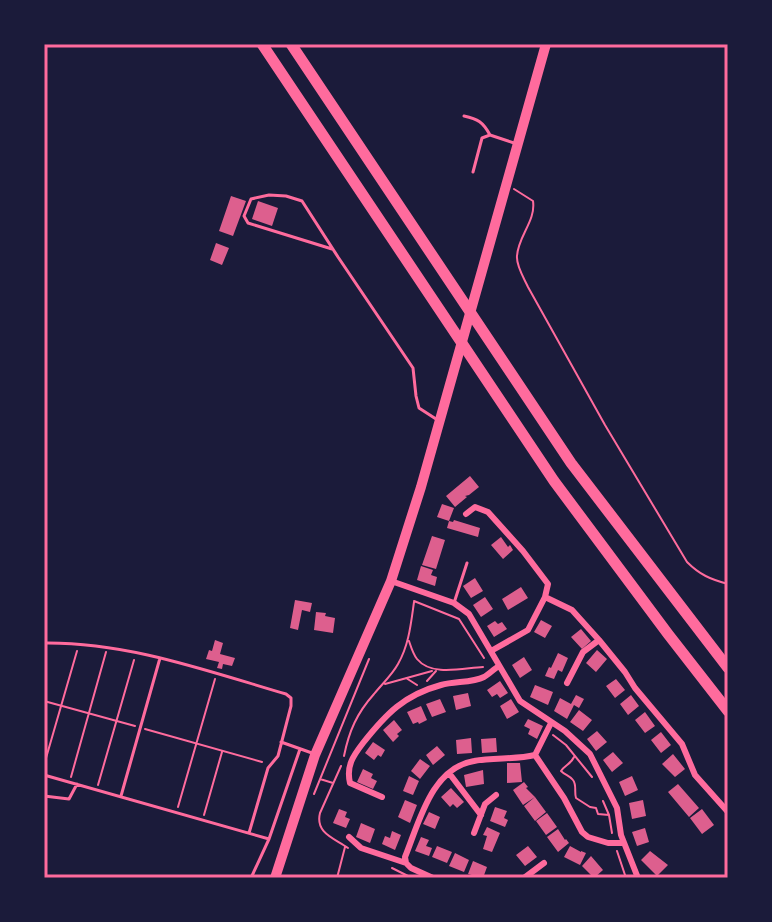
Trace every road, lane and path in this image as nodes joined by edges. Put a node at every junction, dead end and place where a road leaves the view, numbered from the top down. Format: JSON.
{"nodes":[{"id":1,"x":262,"y":44,"type":"edge"},
{"id":2,"x":291,"y":44,"type":"edge"},
{"id":3,"x":546,"y":44,"type":"edge"},
{"id":4,"x":464,"y":116,"type":"dead end"},
{"id":5,"x":490,"y":135,"type":"junction"},
{"id":6,"x":517,"y":144,"type":"junction"},
{"id":7,"x":473,"y":172,"type":"dead end"},
{"id":8,"x":506,"y":185,"type":"junction"},
{"id":9,"x":332,"y":249,"type":"junction"},
{"id":10,"x":439,"y":421,"type":"junction"},
{"id":11,"x":466,"y":514,"type":"dead end"},
{"id":12,"x":467,"y":563,"type":"dead end"},
{"id":13,"x":391,"y":581,"type":"junction"},
{"id":14,"x":728,"y":584,"type":"edge"},
{"id":15,"x":545,"y":597,"type":"junction"},
{"id":16,"x":454,"y":603,"type":"junction"},
{"id":17,"x":409,"y":640,"type":"junction"},
{"id":18,"x":599,"y":640,"type":"junction"},
{"id":19,"x":44,"y":643,"type":"edge"},
{"id":20,"x":78,"y":644,"type":"junction"},
{"id":21,"x":107,"y":647,"type":"junction"},
{"id":22,"x":372,"y":651,"type":"dead end"},
{"id":23,"x":491,"y":651,"type":"junction"},
{"id":24,"x":136,"y":652,"type":"junction"},
{"id":25,"x":160,"y":658,"type":"junction"},
{"id":26,"x":499,"y":666,"type":"junction"},
{"id":27,"x":728,"y":668,"type":"edge"},
{"id":28,"x":436,"y":670,"type":"junction"},
{"id":29,"x":217,"y":674,"type":"junction"},
{"id":30,"x":405,"y":678,"type":"junction"},
{"id":31,"x":567,"y":683,"type":"dead end"},
{"id":32,"x":425,"y":690,"type":"junction"},
{"id":33,"x":44,"y":701,"type":"edge"},
{"id":34,"x":61,"y":705,"type":"junction"},
{"id":35,"x":728,"y":711,"type":"edge"},
{"id":36,"x":89,"y":713,"type":"junction"},
{"id":37,"x":116,"y":721,"type":"junction"},
{"id":38,"x":551,"y":723,"type":"junction"},
{"id":39,"x":140,"y":728,"type":"junction"},
{"id":40,"x":549,"y":732,"type":"junction"},
{"id":41,"x":281,"y":742,"type":"junction"},
{"id":42,"x":197,"y":743,"type":"junction"},
{"id":43,"x":300,"y":749,"type":"junction"},
{"id":44,"x":222,"y":750,"type":"junction"},
{"id":45,"x":315,"y":755,"type":"junction"},
{"id":46,"x":535,"y":755,"type":"junction"},
{"id":47,"x":574,"y":756,"type":"junction"},
{"id":48,"x":271,"y":764,"type":"junction"},
{"id":49,"x":44,"y":765,"type":"edge"},
{"id":50,"x":449,"y":773,"type":"junction"},
{"id":51,"x":44,"y":775,"type":"edge"},
{"id":52,"x":320,"y":779,"type":"junction"},
{"id":53,"x":69,"y":782,"type":"junction"},
{"id":54,"x":596,"y":783,"type":"dead end"},
{"id":55,"x":77,"y":784,"type":"junction"},
{"id":56,"x":334,"y":784,"type":"dead end"},
{"id":57,"x":97,"y":790,"type":"junction"},
{"id":58,"x":600,"y":793,"type":"dead end"},
{"id":59,"x":314,"y":794,"type":"dead end"},
{"id":60,"x":496,"y":795,"type":"dead end"},
{"id":61,"x":44,"y":796,"type":"edge"},
{"id":62,"x":121,"y":797,"type":"junction"},
{"id":63,"x":382,"y":797,"type":"dead end"},
{"id":64,"x":176,"y":812,"type":"junction"},
{"id":65,"x":728,"y":812,"type":"edge"},
{"id":66,"x":481,"y":815,"type":"junction"},
{"id":67,"x":609,"y":815,"type":"junction"},
{"id":68,"x":202,"y":820,"type":"junction"},
{"id":69,"x":249,"y":833,"type":"junction"},
{"id":70,"x":474,"y":833,"type":"dead end"},
{"id":71,"x":349,"y":837,"type":"dead end"},
{"id":72,"x":269,"y":839,"type":"junction"},
{"id":73,"x":615,"y":843,"type":"junction"},
{"id":74,"x":623,"y":843,"type":"junction"},
{"id":75,"x":345,"y":846,"type":"dead end"},
{"id":76,"x":406,"y":863,"type":"junction"},
{"id":77,"x":544,"y":863,"type":"dead end"},
{"id":78,"x":384,"y":864,"type":"dead end"},
{"id":79,"x":251,"y":878,"type":"edge"},
{"id":80,"x":275,"y":878,"type":"edge"},
{"id":81,"x":337,"y":878,"type":"edge"},
{"id":82,"x":412,"y":878,"type":"edge"},
{"id":83,"x":433,"y":878,"type":"edge"},
{"id":84,"x":524,"y":878,"type":"edge"},
{"id":85,"x":626,"y":878,"type":"edge"},
{"id":86,"x":638,"y":878,"type":"edge"}],
"edges":[{"from":1,"to":35,"type":"highway"},
{"from":2,"to":27,"type":"highway"},
{"from":3,"to":6,"type":"highway"},
{"from":4,"to":5,"type":"lane"},
{"from":5,"to":6,"type":"lane"},
{"from":5,"to":7,"type":"lane"},
{"from":6,"to":8,"type":"highway"},
{"from":8,"to":10,"type":"highway"},
{"from":8,"to":14,"type":"path"},
{"from":9,"to":9,"type":"lane"},
{"from":9,"to":10,"type":"lane"},
{"from":10,"to":13,"type":"highway"},
{"from":11,"to":15,"type":"street"},
{"from":12,"to":16,"type":"lane"},
{"from":13,"to":16,"type":"street"},
{"from":13,"to":45,"type":"highway"},
{"from":15,"to":18,"type":"street"},
{"from":15,"to":23,"type":"street"},
{"from":16,"to":23,"type":"street"},
{"from":17,"to":28,"type":"path"},
{"from":17,"to":28,"type":"path"},
{"from":17,"to":30,"type":"path"},
{"from":18,"to":31,"type":"street"},
{"from":18,"to":65,"type":"street"},
{"from":19,"to":20,"type":"lane"},
{"from":20,"to":21,"type":"lane"},
{"from":20,"to":34,"type":"path"},
{"from":21,"to":24,"type":"lane"},
{"from":21,"to":36,"type":"path"},
{"from":22,"to":52,"type":"path"},
{"from":23,"to":26,"type":"street"},
{"from":24,"to":25,"type":"lane"},
{"from":24,"to":37,"type":"path"},
{"from":25,"to":29,"type":"lane"},
{"from":25,"to":39,"type":"lane"},
{"from":26,"to":32,"type":"street"},
{"from":26,"to":38,"type":"street"},
{"from":28,"to":30,"type":"path"},
{"from":29,"to":41,"type":"lane"},
{"from":29,"to":42,"type":"path"},
{"from":30,"to":32,"type":"path"},
{"from":32,"to":63,"type":"street"},
{"from":33,"to":34,"type":"path"},
{"from":34,"to":36,"type":"path"},
{"from":34,"to":49,"type":"path"},
{"from":36,"to":37,"type":"path"},
{"from":36,"to":53,"type":"path"},
{"from":37,"to":39,"type":"path"},
{"from":37,"to":57,"type":"path"},
{"from":38,"to":40,"type":"street"},
{"from":38,"to":74,"type":"street"},
{"from":39,"to":42,"type":"path"},
{"from":39,"to":62,"type":"lane"},
{"from":40,"to":46,"type":"street"},
{"from":40,"to":47,"type":"path"},
{"from":41,"to":43,"type":"lane"},
{"from":41,"to":48,"type":"lane"},
{"from":42,"to":44,"type":"path"},
{"from":42,"to":64,"type":"path"},
{"from":43,"to":45,"type":"lane"},
{"from":43,"to":72,"type":"lane"},
{"from":44,"to":48,"type":"path"},
{"from":44,"to":68,"type":"path"},
{"from":45,"to":80,"type":"highway"},
{"from":46,"to":50,"type":"street"},
{"from":46,"to":73,"type":"street"},
{"from":47,"to":54,"type":"path"},
{"from":47,"to":67,"type":"path"},
{"from":48,"to":69,"type":"lane"},
{"from":50,"to":66,"type":"street"},
{"from":50,"to":76,"type":"street"},
{"from":51,"to":53,"type":"lane"},
{"from":52,"to":56,"type":"path"},
{"from":52,"to":59,"type":"path"},
{"from":53,"to":55,"type":"lane"},
{"from":55,"to":57,"type":"lane"},
{"from":55,"to":61,"type":"lane"},
{"from":57,"to":62,"type":"lane"},
{"from":58,"to":67,"type":"path"},
{"from":60,"to":66,"type":"street"},
{"from":62,"to":64,"type":"lane"},
{"from":64,"to":68,"type":"lane"},
{"from":66,"to":70,"type":"street"},
{"from":67,"to":73,"type":"path"},
{"from":68,"to":69,"type":"lane"},
{"from":69,"to":72,"type":"lane"},
{"from":71,"to":76,"type":"street"},
{"from":72,"to":79,"type":"lane"},
{"from":73,"to":74,"type":"street"},
{"from":73,"to":85,"type":"path"},
{"from":74,"to":86,"type":"street"},
{"from":75,"to":81,"type":"path"},
{"from":76,"to":83,"type":"street"},
{"from":77,"to":84,"type":"street"},
{"from":78,"to":82,"type":"path"}]}
